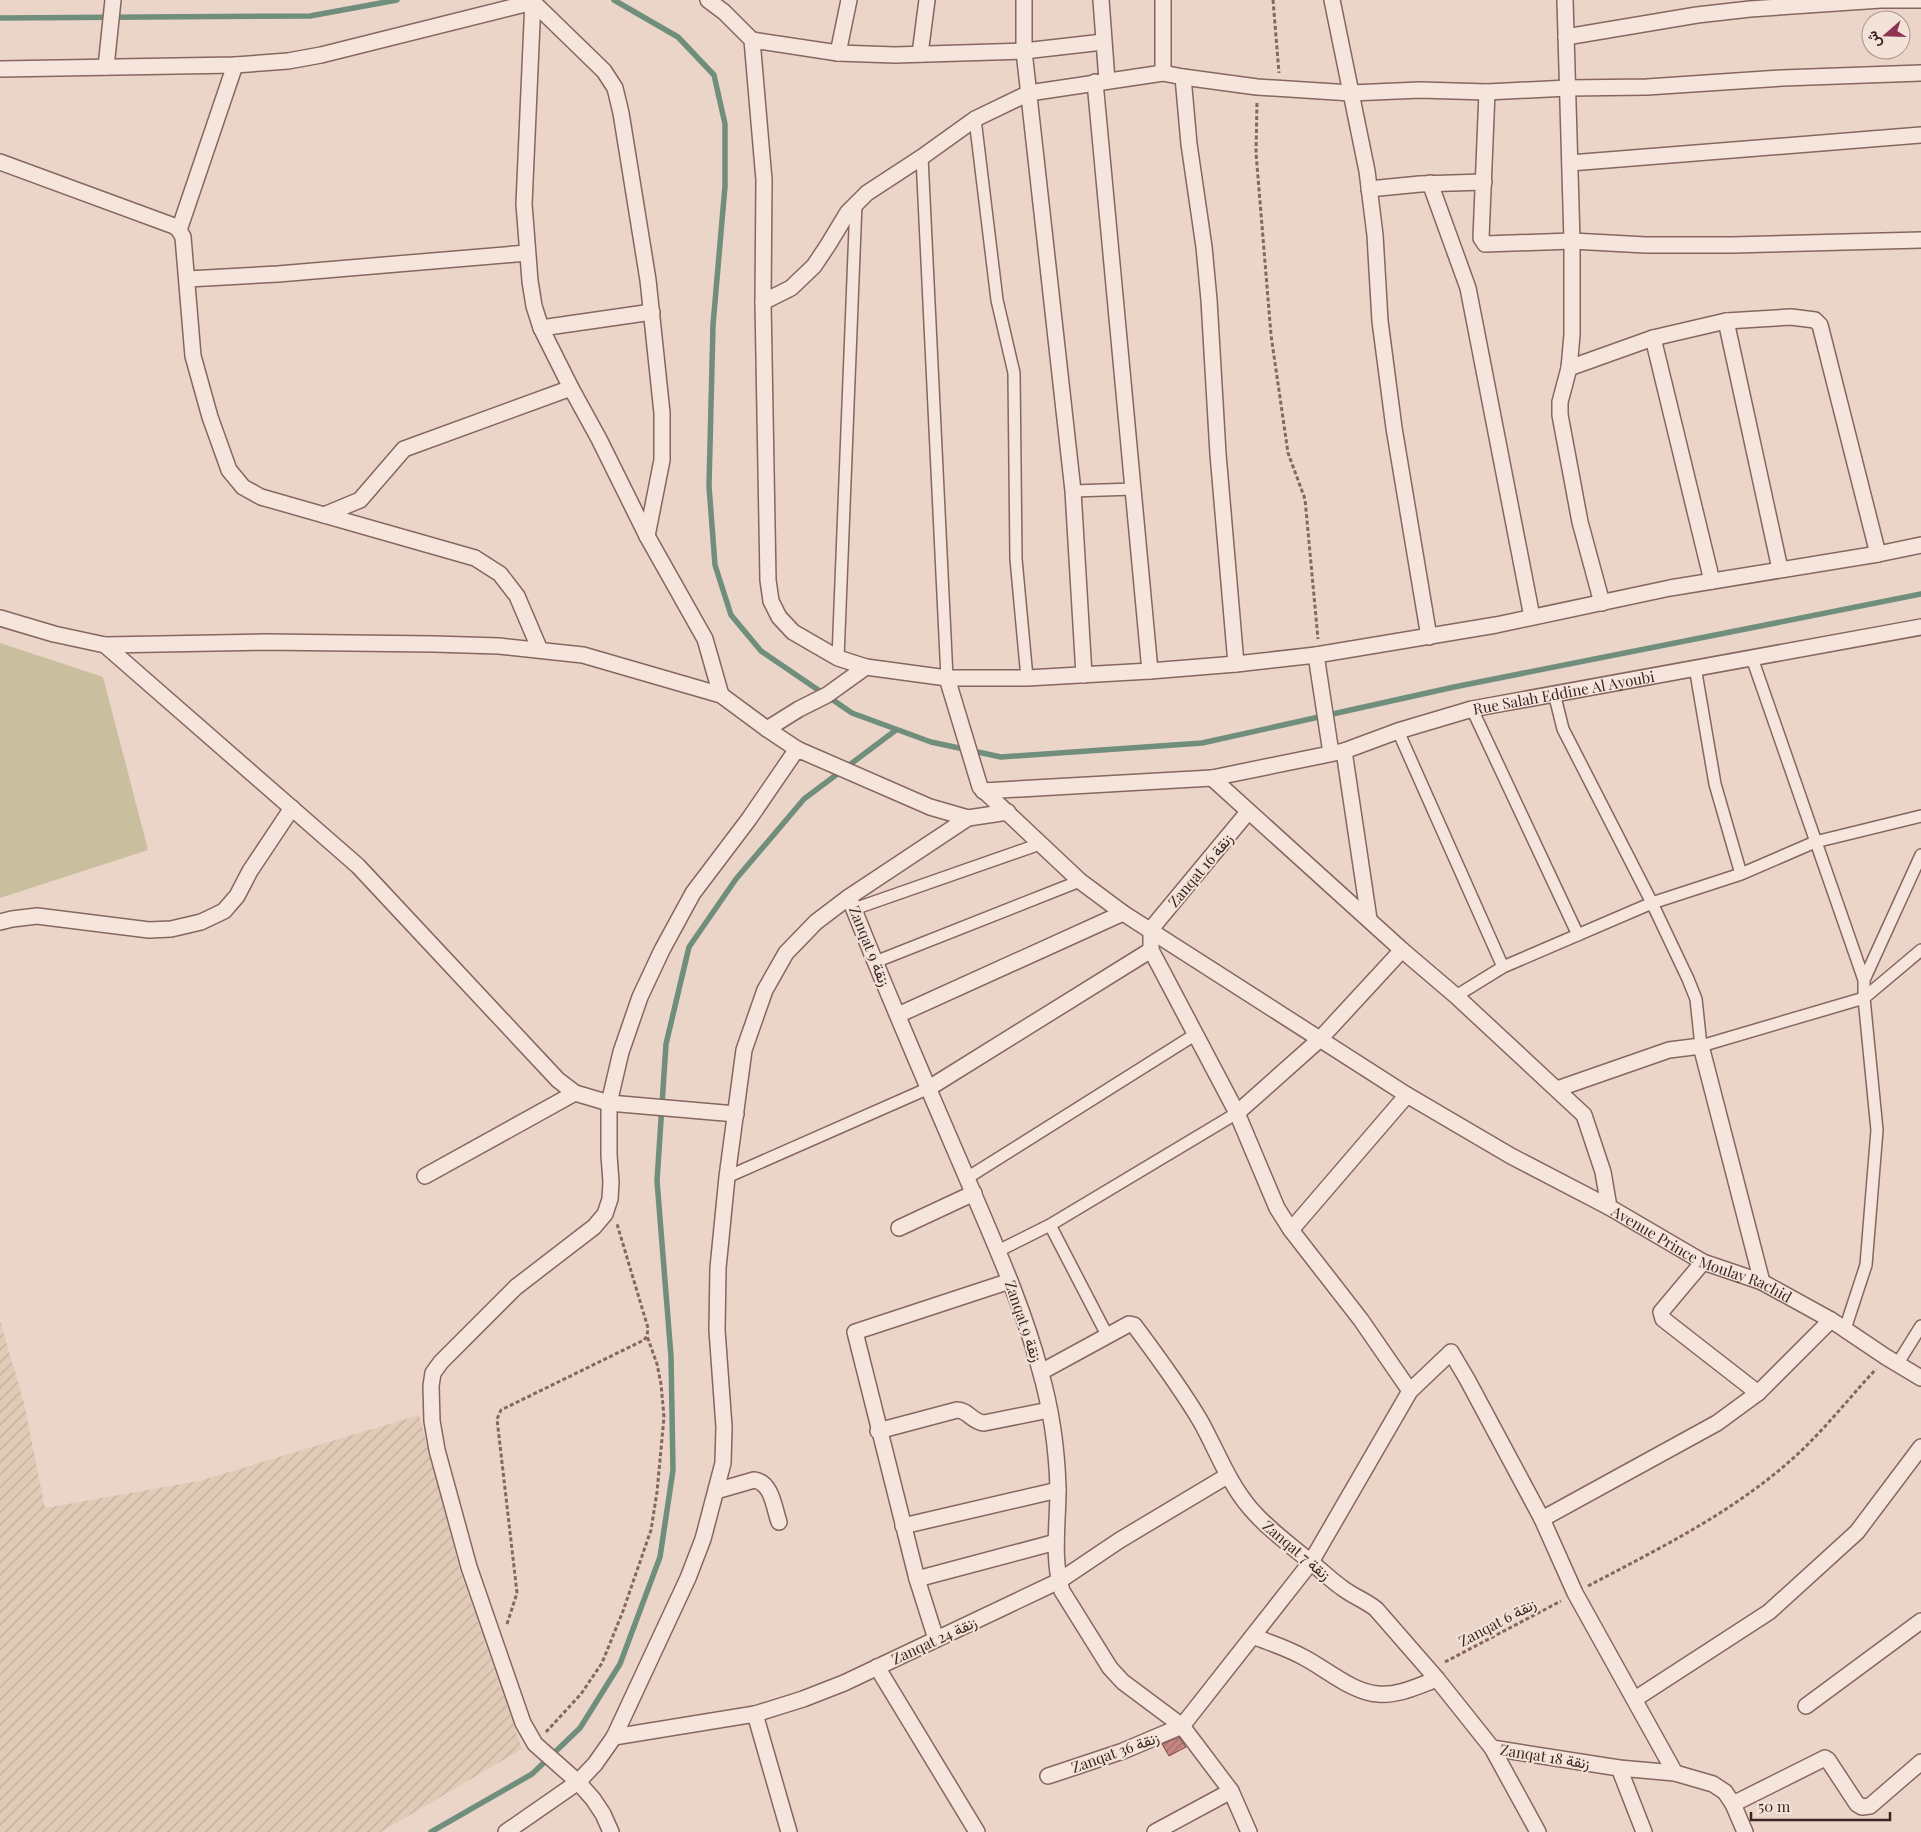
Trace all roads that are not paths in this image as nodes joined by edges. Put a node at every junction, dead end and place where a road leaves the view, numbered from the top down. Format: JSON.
{"nodes":[{"id":1,"x":113,"y":0,"type":"edge"},
{"id":2,"x":708,"y":0,"type":"edge"},
{"id":3,"x":849,"y":0,"type":"edge"},
{"id":4,"x":927,"y":0,"type":"edge"},
{"id":5,"x":1024,"y":0,"type":"edge"},
{"id":6,"x":1101,"y":0,"type":"edge"},
{"id":7,"x":1163,"y":0,"type":"edge"},
{"id":8,"x":1332,"y":0,"type":"edge"},
{"id":9,"x":1564,"y":0,"type":"edge"},
{"id":10,"x":1921,"y":0,"type":"edge"},
{"id":11,"x":533,"y":1,"type":"edge"},
{"id":12,"x":726,"y":6,"type":"edge"},
{"id":13,"x":1566,"y":37,"type":"junction"},
{"id":14,"x":752,"y":40,"type":"junction"},
{"id":15,"x":1103,"y":42,"type":"junction"},
{"id":16,"x":1024,"y":51,"type":"junction"},
{"id":17,"x":838,"y":53,"type":"junction"},
{"id":18,"x":920,"y":54,"type":"junction"},
{"id":19,"x":235,"y":65,"type":"junction"},
{"id":20,"x":106,"y":67,"type":"junction"},
{"id":21,"x":0,"y":69,"type":"edge"},
{"id":22,"x":1163,"y":73,"type":"junction"},
{"id":23,"x":1921,"y":74,"type":"edge"},
{"id":24,"x":1182,"y":77,"type":"junction"},
{"id":25,"x":1101,"y":82,"type":"junction"},
{"id":26,"x":1568,"y":88,"type":"junction"},
{"id":27,"x":1486,"y":92,"type":"junction"},
{"id":28,"x":1029,"y":93,"type":"junction"},
{"id":29,"x":1352,"y":93,"type":"junction"},
{"id":30,"x":975,"y":119,"type":"junction"},
{"id":31,"x":1921,"y":135,"type":"edge"},
{"id":32,"x":922,"y":157,"type":"junction"},
{"id":33,"x":0,"y":162,"type":"edge"},
{"id":34,"x":1570,"y":163,"type":"junction"},
{"id":35,"x":1484,"y":182,"type":"junction"},
{"id":36,"x":1430,"y":183,"type":"junction"},
{"id":37,"x":1369,"y":189,"type":"junction"},
{"id":38,"x":856,"y":203,"type":"junction"},
{"id":39,"x":179,"y":230,"type":"junction"},
{"id":40,"x":1921,"y":240,"type":"edge"},
{"id":41,"x":1572,"y":241,"type":"junction"},
{"id":42,"x":528,"y":253,"type":"junction"},
{"id":43,"x":188,"y":279,"type":"junction"},
{"id":44,"x":764,"y":302,"type":"junction"},
{"id":45,"x":652,"y":312,"type":"junction"},
{"id":46,"x":1726,"y":321,"type":"junction"},
{"id":47,"x":541,"y":328,"type":"junction"},
{"id":48,"x":1653,"y":338,"type":"junction"},
{"id":49,"x":1569,"y":368,"type":"junction"},
{"id":50,"x":571,"y":388,"type":"junction"},
{"id":51,"x":1134,"y":489,"type":"junction"},
{"id":52,"x":1073,"y":491,"type":"junction"},
{"id":53,"x":324,"y":515,"type":"junction"},
{"id":54,"x":647,"y":536,"type":"junction"},
{"id":55,"x":1921,"y":545,"type":"edge"},
{"id":56,"x":1878,"y":554,"type":"junction"},
{"id":57,"x":1780,"y":570,"type":"junction"},
{"id":58,"x":1712,"y":581,"type":"junction"},
{"id":59,"x":1602,"y":603,"type":"junction"},
{"id":60,"x":1532,"y":617,"type":"junction"},
{"id":61,"x":0,"y":618,"type":"edge"},
{"id":62,"x":1921,"y":627,"type":"edge"},
{"id":63,"x":1430,"y":636,"type":"junction"},
{"id":64,"x":105,"y":645,"type":"junction"},
{"id":65,"x":540,"y":650,"type":"junction"},
{"id":66,"x":1318,"y":655,"type":"junction"},
{"id":67,"x":838,"y":658,"type":"junction"},
{"id":68,"x":1752,"y":658,"type":"junction"},
{"id":69,"x":1236,"y":664,"type":"junction"},
{"id":70,"x":1695,"y":667,"type":"junction"},
{"id":71,"x":866,"y":668,"type":"junction"},
{"id":72,"x":1150,"y":671,"type":"junction"},
{"id":73,"x":1084,"y":675,"type":"junction"},
{"id":74,"x":947,"y":678,"type":"junction"},
{"id":75,"x":1027,"y":678,"type":"junction"},
{"id":76,"x":1554,"y":693,"type":"junction"},
{"id":77,"x":721,"y":694,"type":"junction"},
{"id":78,"x":1472,"y":709,"type":"junction"},
{"id":79,"x":767,"y":729,"type":"junction"},
{"id":80,"x":1398,"y":731,"type":"junction"},
{"id":81,"x":797,"y":749,"type":"junction"},
{"id":82,"x":1337,"y":752,"type":"junction"},
{"id":83,"x":1212,"y":778,"type":"junction"},
{"id":84,"x":981,"y":789,"type":"junction"},
{"id":85,"x":292,"y":808,"type":"junction"},
{"id":86,"x":1008,"y":812,"type":"junction"},
{"id":87,"x":1248,"y":812,"type":"junction"},
{"id":88,"x":1921,"y":816,"type":"edge"},
{"id":89,"x":968,"y":818,"type":"junction"},
{"id":90,"x":1814,"y":842,"type":"junction"},
{"id":91,"x":1040,"y":844,"type":"junction"},
{"id":92,"x":1921,"y":855,"type":"edge"},
{"id":93,"x":1741,"y":874,"type":"junction"},
{"id":94,"x":1080,"y":881,"type":"junction"},
{"id":95,"x":852,"y":903,"type":"junction"},
{"id":96,"x":1652,"y":903,"type":"junction"},
{"id":97,"x":1123,"y":913,"type":"junction"},
{"id":98,"x":1369,"y":919,"type":"junction"},
{"id":99,"x":0,"y":922,"type":"edge"},
{"id":100,"x":1151,"y":929,"type":"junction"},
{"id":101,"x":1578,"y":935,"type":"junction"},
{"id":102,"x":1152,"y":950,"type":"junction"},
{"id":103,"x":1402,"y":950,"type":"junction"},
{"id":104,"x":1921,"y":950,"type":"edge"},
{"id":105,"x":875,"y":962,"type":"junction"},
{"id":106,"x":1502,"y":967,"type":"junction"},
{"id":107,"x":1864,"y":980,"type":"junction"},
{"id":108,"x":1456,"y":996,"type":"junction"},
{"id":109,"x":1864,"y":998,"type":"junction"},
{"id":110,"x":898,"y":1015,"type":"junction"},
{"id":111,"x":1196,"y":1034,"type":"junction"},
{"id":112,"x":1319,"y":1040,"type":"junction"},
{"id":113,"x":1702,"y":1046,"type":"junction"},
{"id":114,"x":929,"y":1088,"type":"junction"},
{"id":115,"x":1558,"y":1089,"type":"junction"},
{"id":116,"x":575,"y":1093,"type":"junction"},
{"id":117,"x":1407,"y":1095,"type":"junction"},
{"id":118,"x":609,"y":1103,"type":"junction"},
{"id":119,"x":1237,"y":1113,"type":"junction"},
{"id":120,"x":736,"y":1114,"type":"junction"},
{"id":121,"x":425,"y":1176,"type":"dead end"},
{"id":122,"x":727,"y":1177,"type":"junction"},
{"id":123,"x":967,"y":1178,"type":"junction"},
{"id":124,"x":974,"y":1193,"type":"junction"},
{"id":125,"x":1609,"y":1207,"type":"junction"},
{"id":126,"x":1050,"y":1225,"type":"junction"},
{"id":127,"x":899,"y":1228,"type":"dead end"},
{"id":128,"x":1291,"y":1230,"type":"junction"},
{"id":129,"x":998,"y":1251,"type":"junction"},
{"id":130,"x":1703,"y":1262,"type":"junction"},
{"id":131,"x":1010,"y":1282,"type":"junction"},
{"id":132,"x":1762,"y":1282,"type":"junction"},
{"id":133,"x":1831,"y":1320,"type":"junction"},
{"id":134,"x":1921,"y":1326,"type":"edge"},
{"id":135,"x":1845,"y":1329,"type":"junction"},
{"id":136,"x":1107,"y":1335,"type":"junction"},
{"id":137,"x":1892,"y":1360,"type":"junction"},
{"id":138,"x":1041,"y":1372,"type":"junction"},
{"id":139,"x":1921,"y":1378,"type":"edge"},
{"id":140,"x":1410,"y":1391,"type":"junction"},
{"id":141,"x":1758,"y":1393,"type":"junction"},
{"id":142,"x":1049,"y":1410,"type":"junction"},
{"id":143,"x":878,"y":1430,"type":"junction"},
{"id":144,"x":1921,"y":1447,"type":"edge"},
{"id":145,"x":1227,"y":1476,"type":"junction"},
{"id":146,"x":1058,"y":1490,"type":"junction"},
{"id":147,"x":716,"y":1491,"type":"junction"},
{"id":148,"x":1542,"y":1519,"type":"junction"},
{"id":149,"x":779,"y":1522,"type":"dead end"},
{"id":150,"x":904,"y":1526,"type":"junction"},
{"id":151,"x":1056,"y":1542,"type":"junction"},
{"id":152,"x":1311,"y":1562,"type":"junction"},
{"id":153,"x":917,"y":1579,"type":"junction"},
{"id":154,"x":1059,"y":1581,"type":"junction"},
{"id":155,"x":1921,"y":1622,"type":"edge"},
{"id":156,"x":1253,"y":1636,"type":"junction"},
{"id":157,"x":936,"y":1639,"type":"junction"},
{"id":158,"x":877,"y":1667,"type":"junction"},
{"id":159,"x":1433,"y":1675,"type":"junction"},
{"id":160,"x":1635,"y":1699,"type":"junction"},
{"id":161,"x":1806,"y":1706,"type":"dead end"},
{"id":162,"x":755,"y":1714,"type":"junction"},
{"id":163,"x":1182,"y":1726,"type":"junction"},
{"id":164,"x":614,"y":1737,"type":"junction"},
{"id":165,"x":1492,"y":1748,"type":"junction"},
{"id":166,"x":1921,"y":1762,"type":"edge"},
{"id":167,"x":1619,"y":1768,"type":"junction"},
{"id":168,"x":1675,"y":1773,"type":"junction"},
{"id":169,"x":1048,"y":1776,"type":"dead end"},
{"id":170,"x":578,"y":1782,"type":"junction"},
{"id":171,"x":1231,"y":1791,"type":"junction"},
{"id":172,"x":1733,"y":1804,"type":"junction"},
{"id":173,"x":506,"y":1832,"type":"edge"},
{"id":174,"x":611,"y":1832,"type":"edge"},
{"id":175,"x":789,"y":1832,"type":"edge"},
{"id":176,"x":977,"y":1832,"type":"edge"},
{"id":177,"x":1155,"y":1832,"type":"edge"},
{"id":178,"x":1249,"y":1832,"type":"edge"},
{"id":179,"x":1538,"y":1832,"type":"edge"},
{"id":180,"x":1644,"y":1832,"type":"edge"},
{"id":181,"x":1745,"y":1832,"type":"edge"}],
"edges":[{"from":1,"to":20,"type":"street"},
{"from":2,"to":12,"type":"street"},
{"from":3,"to":17,"type":"street"},
{"from":4,"to":18,"type":"street"},
{"from":5,"to":16,"type":"street"},
{"from":6,"to":15,"type":"street"},
{"from":7,"to":22,"type":"street"},
{"from":8,"to":29,"type":"street"},
{"from":9,"to":13,"type":"street"},
{"from":10,"to":13,"type":"street"},
{"from":11,"to":19,"type":"street"},
{"from":11,"to":42,"type":"street"},
{"from":11,"to":45,"type":"street"},
{"from":12,"to":14,"type":"street"},
{"from":13,"to":26,"type":"street"},
{"from":14,"to":17,"type":"street"},
{"from":14,"to":44,"type":"street"},
{"from":15,"to":16,"type":"street"},
{"from":15,"to":25,"type":"street"},
{"from":16,"to":18,"type":"street"},
{"from":16,"to":28,"type":"street"},
{"from":17,"to":18,"type":"street"},
{"from":19,"to":20,"type":"street"},
{"from":19,"to":39,"type":"street"},
{"from":20,"to":21,"type":"street"},
{"from":22,"to":24,"type":"street"},
{"from":22,"to":25,"type":"street"},
{"from":23,"to":26,"type":"street"},
{"from":24,"to":29,"type":"street"},
{"from":24,"to":69,"type":"street"},
{"from":25,"to":28,"type":"street"},
{"from":25,"to":51,"type":"street"},
{"from":26,"to":27,"type":"street"},
{"from":26,"to":34,"type":"street"},
{"from":27,"to":29,"type":"street"},
{"from":27,"to":35,"type":"street"},
{"from":28,"to":30,"type":"street"},
{"from":28,"to":52,"type":"street"},
{"from":29,"to":37,"type":"street"},
{"from":30,"to":32,"type":"street"},
{"from":30,"to":75,"type":"street"},
{"from":31,"to":34,"type":"street"},
{"from":32,"to":38,"type":"street"},
{"from":32,"to":74,"type":"street"},
{"from":33,"to":39,"type":"street"},
{"from":34,"to":41,"type":"street"},
{"from":35,"to":36,"type":"street"},
{"from":35,"to":41,"type":"street"},
{"from":36,"to":37,"type":"street"},
{"from":36,"to":60,"type":"street"},
{"from":37,"to":63,"type":"street"},
{"from":38,"to":44,"type":"street"},
{"from":38,"to":67,"type":"street"},
{"from":39,"to":43,"type":"street"},
{"from":40,"to":41,"type":"street"},
{"from":41,"to":49,"type":"street"},
{"from":42,"to":43,"type":"street"},
{"from":42,"to":47,"type":"street"},
{"from":43,"to":53,"type":"street"},
{"from":44,"to":67,"type":"street"},
{"from":45,"to":47,"type":"street"},
{"from":45,"to":54,"type":"street"},
{"from":46,"to":48,"type":"street"},
{"from":46,"to":56,"type":"street"},
{"from":46,"to":57,"type":"street"},
{"from":47,"to":50,"type":"street"},
{"from":48,"to":49,"type":"street"},
{"from":48,"to":58,"type":"street"},
{"from":49,"to":59,"type":"street"},
{"from":50,"to":53,"type":"street"},
{"from":50,"to":54,"type":"street"},
{"from":51,"to":52,"type":"street"},
{"from":51,"to":72,"type":"street"},
{"from":52,"to":73,"type":"street"},
{"from":53,"to":65,"type":"street"},
{"from":54,"to":77,"type":"street"},
{"from":55,"to":56,"type":"street"},
{"from":56,"to":57,"type":"street"},
{"from":57,"to":58,"type":"street"},
{"from":58,"to":59,"type":"street"},
{"from":59,"to":60,"type":"street"},
{"from":60,"to":63,"type":"street"},
{"from":61,"to":64,"type":"street"},
{"from":62,"to":68,"type":"street","name":"Rue Salah Eddine Al Ayoubi"},
{"from":63,"to":66,"type":"street"},
{"from":64,"to":65,"type":"street"},
{"from":64,"to":85,"type":"street"},
{"from":65,"to":77,"type":"street"},
{"from":66,"to":69,"type":"street"},
{"from":66,"to":82,"type":"street"},
{"from":67,"to":71,"type":"street"},
{"from":68,"to":70,"type":"street","name":"Rue Salah Eddine Al Ayoubi"},
{"from":68,"to":90,"type":"street"},
{"from":69,"to":72,"type":"street"},
{"from":70,"to":76,"type":"street","name":"Rue Salah Eddine Al Ayoubi"},
{"from":70,"to":93,"type":"street"},
{"from":71,"to":74,"type":"street"},
{"from":71,"to":79,"type":"street"},
{"from":72,"to":73,"type":"street"},
{"from":73,"to":75,"type":"street"},
{"from":74,"to":75,"type":"street"},
{"from":74,"to":84,"type":"street"},
{"from":76,"to":78,"type":"street","name":"Rue Salah Eddine Al Ayoubi"},
{"from":76,"to":96,"type":"street"},
{"from":77,"to":79,"type":"street"},
{"from":78,"to":80,"type":"street","name":"Rue Salah Eddine Al Ayoubi"},
{"from":78,"to":101,"type":"street"},
{"from":79,"to":81,"type":"street"},
{"from":80,"to":82,"type":"street","name":"Rue Salah Eddine Al Ayoubi"},
{"from":80,"to":106,"type":"street"},
{"from":81,"to":89,"type":"street"},
{"from":81,"to":118,"type":"street"},
{"from":82,"to":83,"type":"street","name":"Rue Salah Eddine Al Ayoubi"},
{"from":82,"to":98,"type":"street"},
{"from":83,"to":84,"type":"street","name":"Rue Salah Eddine Al Ayoubi"},
{"from":83,"to":87,"type":"street","name":"Avenue Prince Moulay Rachid"},
{"from":84,"to":86,"type":"street"},
{"from":85,"to":99,"type":"street"},
{"from":85,"to":116,"type":"street"},
{"from":86,"to":89,"type":"street"},
{"from":86,"to":91,"type":"street"},
{"from":87,"to":98,"type":"street","name":"Avenue Prince Moulay Rachid"},
{"from":87,"to":100,"type":"street","name":"Zanqat 16 زنقة"},
{"from":88,"to":90,"type":"street"},
{"from":89,"to":95,"type":"street"},
{"from":90,"to":93,"type":"street"},
{"from":90,"to":107,"type":"street"},
{"from":91,"to":94,"type":"street"},
{"from":91,"to":95,"type":"street"},
{"from":92,"to":107,"type":"street"},
{"from":93,"to":96,"type":"street"},
{"from":94,"to":97,"type":"street"},
{"from":94,"to":105,"type":"street"},
{"from":95,"to":105,"type":"street","name":"Zanqat 9 زنقة"},
{"from":95,"to":120,"type":"street"},
{"from":96,"to":101,"type":"street"},
{"from":96,"to":113,"type":"street"},
{"from":97,"to":100,"type":"street"},
{"from":97,"to":110,"type":"street"},
{"from":98,"to":103,"type":"street","name":"Avenue Prince Moulay Rachid"},
{"from":100,"to":102,"type":"street"},
{"from":100,"to":112,"type":"street"},
{"from":101,"to":106,"type":"street"},
{"from":102,"to":111,"type":"street"},
{"from":102,"to":114,"type":"street"},
{"from":103,"to":108,"type":"street","name":"Avenue Prince Moulay Rachid"},
{"from":103,"to":112,"type":"street"},
{"from":104,"to":109,"type":"street"},
{"from":105,"to":110,"type":"street","name":"Zanqat 9 زنقة"},
{"from":106,"to":108,"type":"street"},
{"from":107,"to":109,"type":"street"},
{"from":108,"to":115,"type":"street","name":"Avenue Prince Moulay Rachid"},
{"from":109,"to":113,"type":"street"},
{"from":109,"to":135,"type":"street"},
{"from":110,"to":114,"type":"street","name":"Zanqat 9 زنقة"},
{"from":111,"to":119,"type":"street"},
{"from":111,"to":123,"type":"street"},
{"from":112,"to":117,"type":"street"},
{"from":112,"to":119,"type":"street"},
{"from":113,"to":115,"type":"street"},
{"from":113,"to":132,"type":"street"},
{"from":114,"to":122,"type":"street"},
{"from":114,"to":123,"type":"street","name":"Zanqat 9 زنقة"},
{"from":115,"to":125,"type":"street","name":"Avenue Prince Moulay Rachid"},
{"from":116,"to":118,"type":"street"},
{"from":116,"to":121,"type":"street"},
{"from":117,"to":125,"type":"street"},
{"from":117,"to":128,"type":"street"},
{"from":118,"to":120,"type":"street"},
{"from":118,"to":170,"type":"street"},
{"from":119,"to":126,"type":"street"},
{"from":119,"to":128,"type":"street"},
{"from":120,"to":122,"type":"street"},
{"from":122,"to":147,"type":"street"},
{"from":123,"to":124,"type":"street","name":"Zanqat 9 زنقة"},
{"from":124,"to":127,"type":"street"},
{"from":124,"to":129,"type":"street","name":"Zanqat 9 زنقة"},
{"from":125,"to":130,"type":"street","name":"Avenue Prince Moulay Rachid"},
{"from":126,"to":129,"type":"street"},
{"from":126,"to":136,"type":"street"},
{"from":128,"to":140,"type":"street"},
{"from":129,"to":131,"type":"street","name":"Zanqat 9 زنقة"},
{"from":130,"to":132,"type":"street","name":"Avenue Prince Moulay Rachid"},
{"from":130,"to":141,"type":"street"},
{"from":131,"to":138,"type":"street","name":"Zanqat 9 زنقة"},
{"from":131,"to":143,"type":"street"},
{"from":132,"to":133,"type":"street","name":"Avenue Prince Moulay Rachid"},
{"from":133,"to":135,"type":"street","name":"Avenue Prince Moulay Rachid"},
{"from":133,"to":141,"type":"street"},
{"from":134,"to":137,"type":"street"},
{"from":135,"to":137,"type":"street","name":"Avenue Prince Moulay Rachid"},
{"from":136,"to":138,"type":"street"},
{"from":136,"to":145,"type":"street","name":"Zanqat 7 زنقة"},
{"from":137,"to":139,"type":"street","name":"Avenue Prince Moulay Rachid"},
{"from":138,"to":142,"type":"street","name":"Zanqat 9 زنقة"},
{"from":140,"to":148,"type":"street"},
{"from":140,"to":152,"type":"street"},
{"from":141,"to":148,"type":"street"},
{"from":142,"to":143,"type":"street"},
{"from":142,"to":146,"type":"street","name":"Zanqat 9 زنقة"},
{"from":143,"to":150,"type":"street"},
{"from":144,"to":160,"type":"street"},
{"from":145,"to":152,"type":"street","name":"Zanqat 7 زنقة"},
{"from":145,"to":154,"type":"street","name":"Zanqat 24 زنقة"},
{"from":146,"to":150,"type":"street"},
{"from":146,"to":151,"type":"street","name":"Zanqat 9 زنقة"},
{"from":147,"to":149,"type":"street"},
{"from":147,"to":164,"type":"street"},
{"from":148,"to":160,"type":"street"},
{"from":150,"to":153,"type":"street"},
{"from":151,"to":153,"type":"street"},
{"from":151,"to":154,"type":"street","name":"Zanqat 9 زنقة"},
{"from":152,"to":156,"type":"street"},
{"from":152,"to":159,"type":"street","name":"Zanqat 7 زنقة"},
{"from":153,"to":157,"type":"street"},
{"from":154,"to":157,"type":"street","name":"Zanqat 24 زنقة"},
{"from":154,"to":163,"type":"street","name":"Zanqat 9 زنقة"},
{"from":155,"to":161,"type":"street"},
{"from":156,"to":159,"type":"street"},
{"from":156,"to":163,"type":"street"},
{"from":157,"to":158,"type":"street","name":"Zanqat 24 زنقة"},
{"from":158,"to":162,"type":"street","name":"Zanqat 24 زنقة"},
{"from":158,"to":176,"type":"street"},
{"from":159,"to":165,"type":"street","name":"Zanqat 18 زنقة"},
{"from":160,"to":168,"type":"street"},
{"from":162,"to":164,"type":"street","name":"Zanqat 24 زنقة"},
{"from":162,"to":175,"type":"street"},
{"from":163,"to":169,"type":"street","name":"Zanqat 36 زنقة"},
{"from":163,"to":171,"type":"street","name":"Zanqat 9 زنقة"},
{"from":164,"to":170,"type":"street"},
{"from":165,"to":167,"type":"street","name":"Zanqat 18 زنقة"},
{"from":165,"to":179,"type":"street"},
{"from":166,"to":172,"type":"street"},
{"from":167,"to":168,"type":"street","name":"Zanqat 18 زنقة"},
{"from":167,"to":180,"type":"street"},
{"from":168,"to":172,"type":"street","name":"Zanqat 18 زنقة"},
{"from":170,"to":173,"type":"street"},
{"from":170,"to":174,"type":"street"},
{"from":171,"to":177,"type":"street"},
{"from":171,"to":178,"type":"street","name":"Zanqat 9 زنقة"},
{"from":172,"to":181,"type":"street","name":"Zanqat 18 زنقة"}]}
